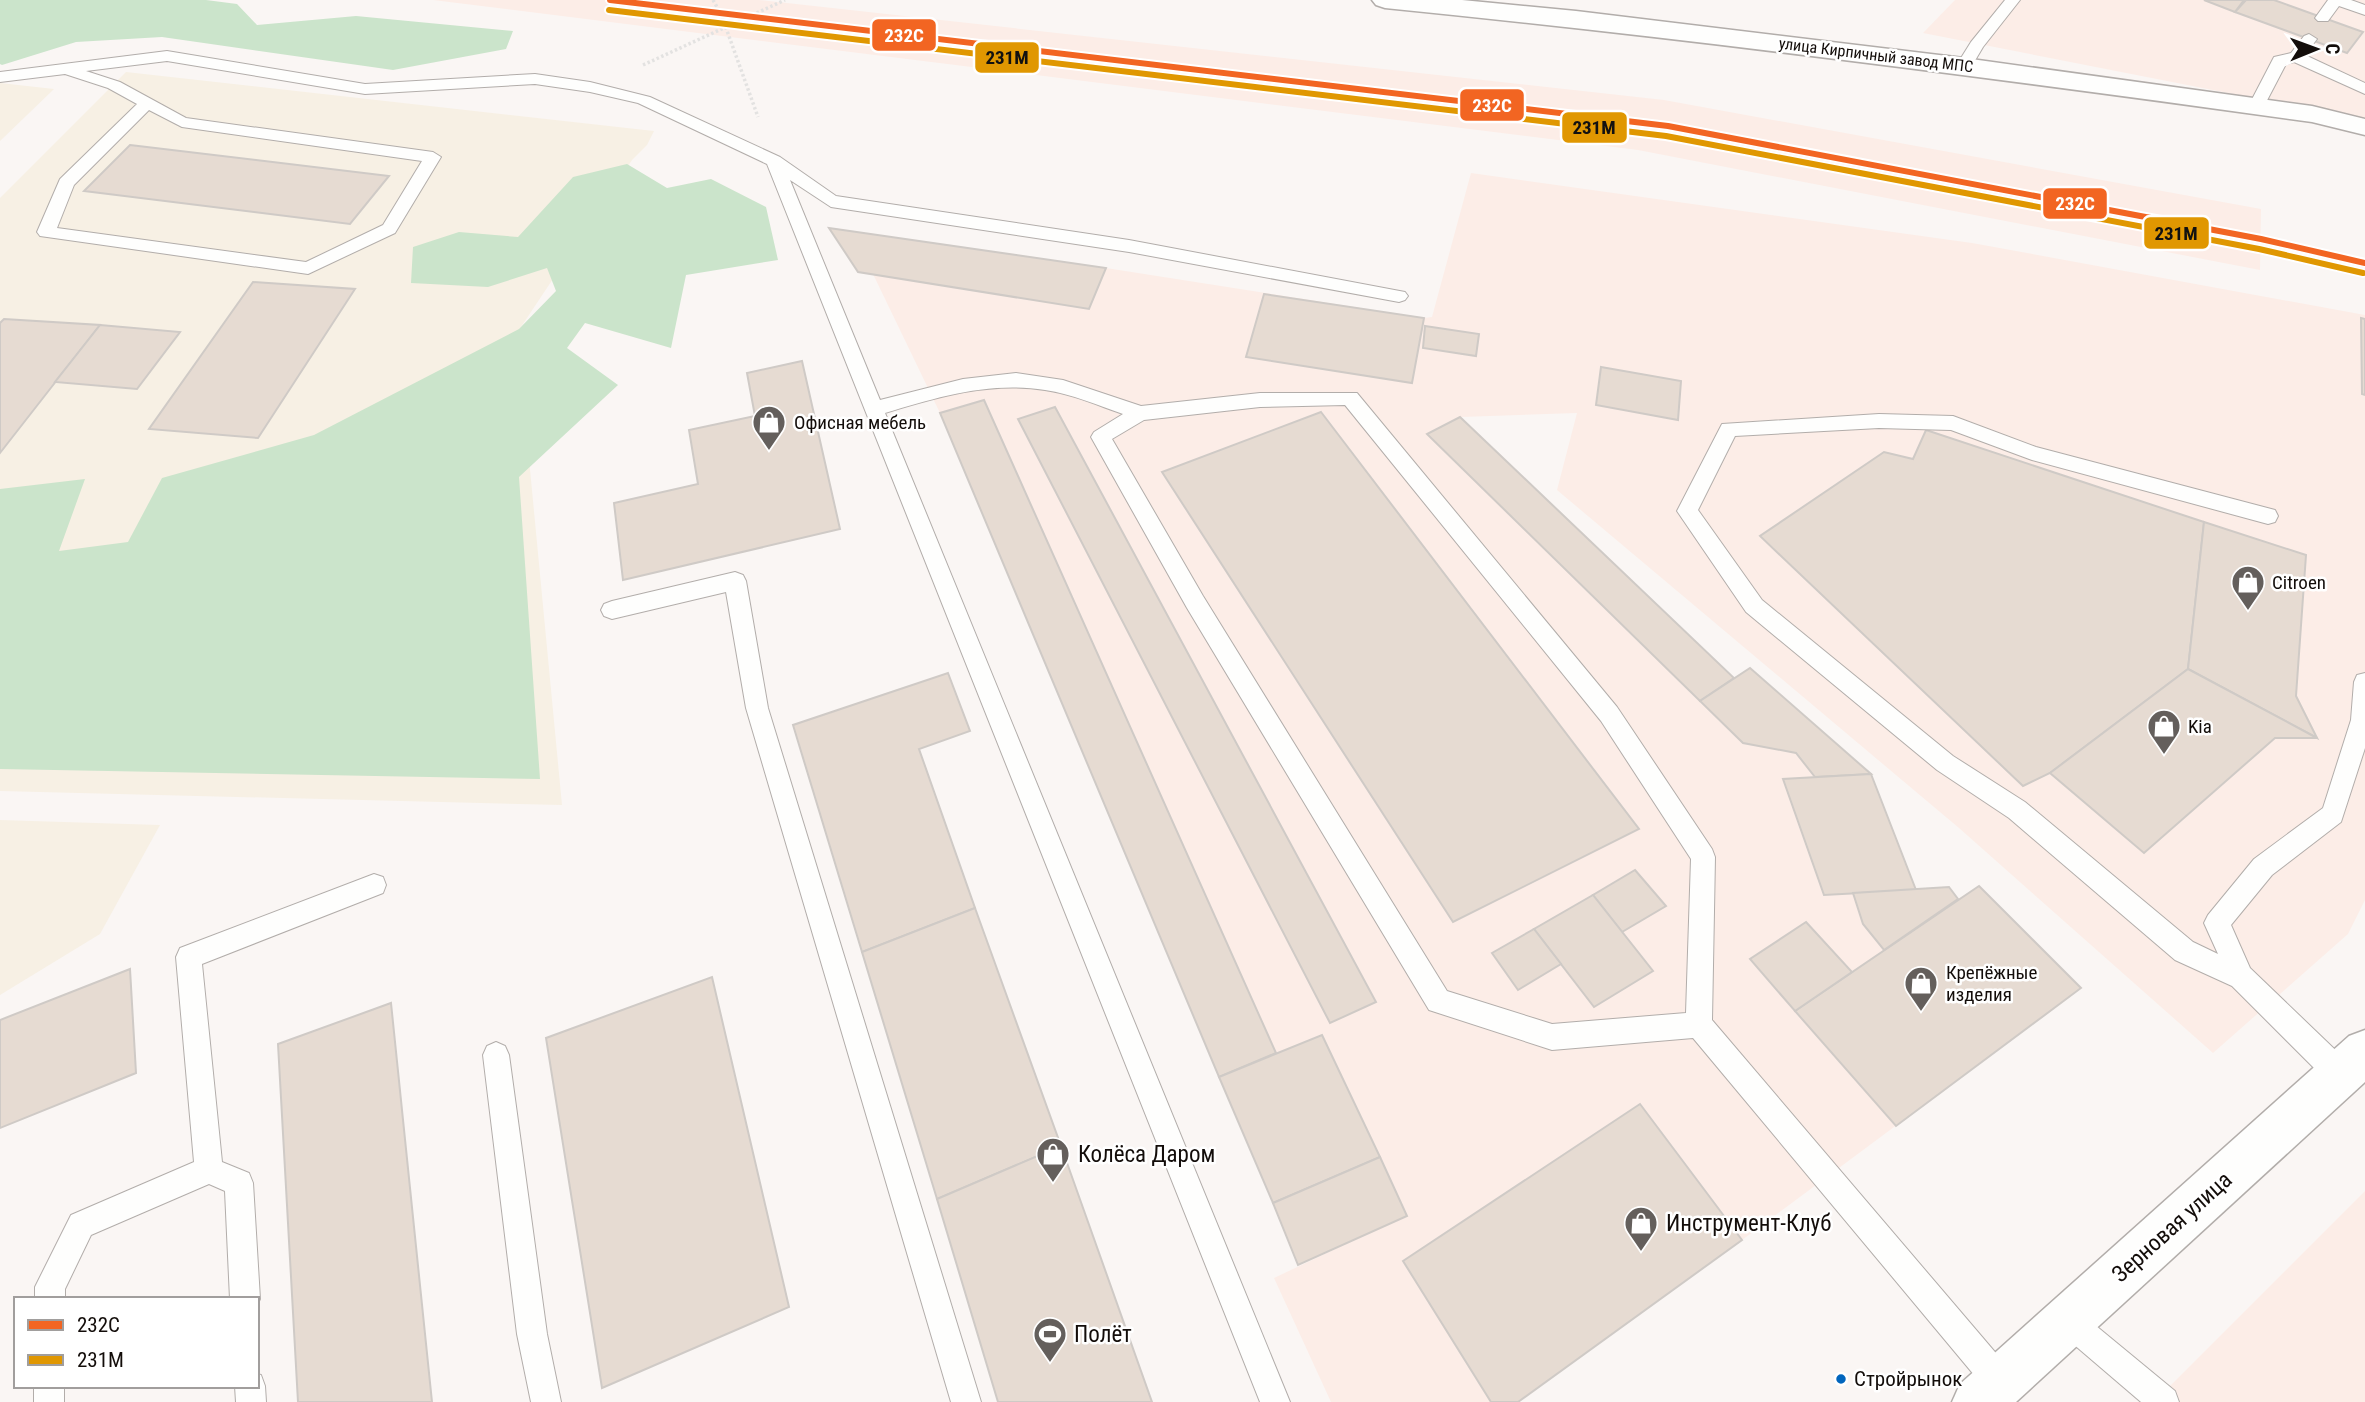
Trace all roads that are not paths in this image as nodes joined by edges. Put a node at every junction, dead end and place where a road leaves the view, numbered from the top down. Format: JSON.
{"nodes":[{"id":1,"x":1385,"y":0,"type":"edge"},
{"id":2,"x":2013,"y":0,"type":"edge"},
{"id":3,"x":2335,"y":0,"type":"edge"},
{"id":4,"x":2365,"y":10,"type":"edge"},
{"id":5,"x":2323,"y":18,"type":"dead end"},
{"id":6,"x":2309,"y":39,"type":"dead end"},
{"id":7,"x":2296,"y":57,"type":"junction"},
{"id":8,"x":1964,"y":66,"type":"junction"},
{"id":9,"x":65,"y":69,"type":"junction"},
{"id":10,"x":0,"y":77,"type":"edge"},
{"id":11,"x":2365,"y":89,"type":"edge"},
{"id":12,"x":147,"y":103,"type":"junction"},
{"id":13,"x":2256,"y":107,"type":"junction"},
{"id":14,"x":2365,"y":127,"type":"edge"},
{"id":15,"x":774,"y":160,"type":"junction"},
{"id":16,"x":1399,"y":296,"type":"dead end"},
{"id":17,"x":875,"y":409,"type":"junction"},
{"id":18,"x":1140,"y":413,"type":"junction"},
{"id":19,"x":2268,"y":516,"type":"dead end"},
{"id":20,"x":612,"y":610,"type":"dead end"},
{"id":21,"x":2365,"y":682,"type":"edge"},
{"id":22,"x":374,"y":885,"type":"dead end"},
{"id":23,"x":2241,"y":977,"type":"junction"},
{"id":24,"x":1699,"y":1025,"type":"junction"},
{"id":25,"x":496,"y":1055,"type":"dead end"},
{"id":26,"x":2353,"y":1063,"type":"edge"},
{"id":27,"x":209,"y":1170,"type":"junction"},
{"id":28,"x":50,"y":1297,"type":"edge"},
{"id":29,"x":245,"y":1297,"type":"edge"},
{"id":30,"x":2068,"y":1321,"type":"junction"},
{"id":31,"x":1989,"y":1392,"type":"edge"},
{"id":32,"x":546,"y":1402,"type":"edge"},
{"id":33,"x":966,"y":1402,"type":"edge"},
{"id":34,"x":1275,"y":1402,"type":"edge"},
{"id":35,"x":2164,"y":1402,"type":"edge"}],
"edges":[{"from":1,"to":8,"type":"street","name":"улица Кирпичный завод МПС"},
{"from":2,"to":8,"type":"lane"},
{"from":3,"to":4,"type":"lane"},
{"from":3,"to":5,"type":"lane"},
{"from":6,"to":7,"type":"lane"},
{"from":7,"to":11,"type":"lane"},
{"from":7,"to":13,"type":"lane"},
{"from":8,"to":13,"type":"street","name":"улица Кирпичный завод МПС"},
{"from":9,"to":10,"type":"lane"},
{"from":9,"to":12,"type":"lane"},
{"from":9,"to":15,"type":"lane"},
{"from":12,"to":12,"type":"lane"},
{"from":13,"to":14,"type":"street","name":"улица Кирпичный завод МПС"},
{"from":15,"to":16,"type":"lane"},
{"from":15,"to":17,"type":"lane"},
{"from":17,"to":18,"type":"lane"},
{"from":17,"to":34,"type":"lane"},
{"from":18,"to":24,"type":"lane"},
{"from":18,"to":24,"type":"lane"},
{"from":19,"to":23,"type":"lane"},
{"from":20,"to":33,"type":"lane"},
{"from":21,"to":23,"type":"lane"},
{"from":22,"to":27,"type":"lane"},
{"from":23,"to":26,"type":"lane"},
{"from":24,"to":31,"type":"lane"},
{"from":25,"to":32,"type":"lane"},
{"from":26,"to":30,"type":"street","name":"Зерновая улица"},
{"from":27,"to":28,"type":"lane"},
{"from":27,"to":29,"type":"lane"},
{"from":30,"to":31,"type":"street","name":"Зерновая улица"},
{"from":30,"to":35,"type":"lane"}]}
